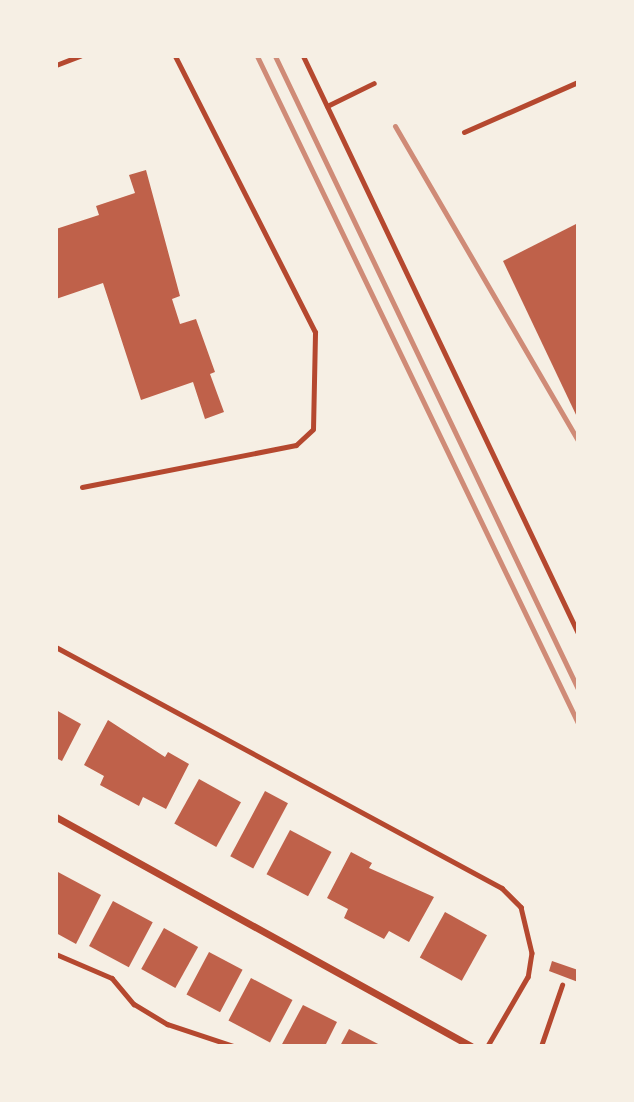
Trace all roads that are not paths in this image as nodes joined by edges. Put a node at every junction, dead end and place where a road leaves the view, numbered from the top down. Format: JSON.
{"nodes":[{"id":1,"x":80,"y":56,"type":"edge"},
{"id":2,"x":174,"y":56,"type":"edge"},
{"id":3,"x":303,"y":56,"type":"edge"},
{"id":4,"x":56,"y":65,"type":"edge"},
{"id":5,"x":578,"y":82,"type":"edge"},
{"id":6,"x":374,"y":83,"type":"dead end"},
{"id":7,"x":327,"y":106,"type":"junction"},
{"id":8,"x":464,"y":132,"type":"dead end"},
{"id":9,"x":82,"y":487,"type":"dead end"},
{"id":10,"x":578,"y":634,"type":"edge"},
{"id":11,"x":56,"y":817,"type":"edge"},
{"id":12,"x":562,"y":985,"type":"dead end"},
{"id":13,"x":471,"y":1046,"type":"edge"},
{"id":14,"x":541,"y":1046,"type":"edge"}],
"edges":[{"from":1,"to":4,"type":"lane"},
{"from":2,"to":9,"type":"lane"},
{"from":3,"to":7,"type":"lane"},
{"from":5,"to":8,"type":"lane"},
{"from":6,"to":7,"type":"lane"},
{"from":7,"to":10,"type":"lane"},
{"from":11,"to":13,"type":"street"},
{"from":12,"to":14,"type":"lane"}]}
